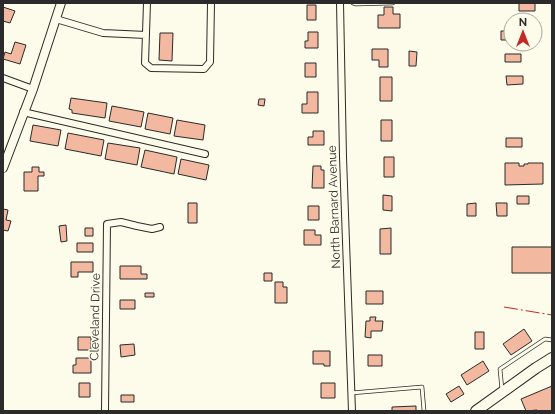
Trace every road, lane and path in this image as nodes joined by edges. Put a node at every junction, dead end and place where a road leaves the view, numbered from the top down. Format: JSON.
{"nodes":[{"id":1,"x":61,"y":3,"type":"edge"},
{"id":2,"x":146,"y":3,"type":"edge"},
{"id":3,"x":211,"y":3,"type":"edge"},
{"id":4,"x":340,"y":3,"type":"edge"},
{"id":5,"x":353,"y":3,"type":"edge"},
{"id":6,"x":393,"y":3,"type":"edge"},
{"id":7,"x":56,"y":19,"type":"junction"},
{"id":8,"x":146,"y":35,"type":"junction"},
{"id":9,"x":3,"y":78,"type":"edge"},
{"id":10,"x":32,"y":89,"type":"junction"},
{"id":11,"x":24,"y":112,"type":"junction"},
{"id":12,"x":205,"y":154,"type":"dead end"},
{"id":13,"x":3,"y":168,"type":"edge"},
{"id":14,"x":160,"y":227,"type":"dead end"},
{"id":15,"x":552,"y":340,"type":"edge"},
{"id":16,"x":552,"y":358,"type":"edge"},
{"id":17,"x":502,"y":392,"type":"junction"},
{"id":18,"x":351,"y":393,"type":"junction"},
{"id":19,"x":105,"y":411,"type":"edge"},
{"id":20,"x":352,"y":411,"type":"edge"},
{"id":21,"x":424,"y":411,"type":"edge"},
{"id":22,"x":476,"y":411,"type":"edge"}],
"edges":[{"from":1,"to":7,"type":"street"},
{"from":2,"to":8,"type":"street"},
{"from":3,"to":8,"type":"street"},
{"from":4,"to":18,"type":"street","name":"North Barnard Avenue"},
{"from":5,"to":6,"type":"lane"},
{"from":7,"to":8,"type":"street"},
{"from":7,"to":10,"type":"street"},
{"from":9,"to":10,"type":"street"},
{"from":10,"to":11,"type":"street"},
{"from":11,"to":12,"type":"street"},
{"from":11,"to":13,"type":"street"},
{"from":14,"to":19,"type":"street","name":"Cleveland Drive"},
{"from":15,"to":17,"type":"lane"},
{"from":16,"to":17,"type":"main road"},
{"from":17,"to":22,"type":"main road"},
{"from":18,"to":20,"type":"street","name":"North Barnard Avenue"},
{"from":18,"to":21,"type":"lane"}]}
